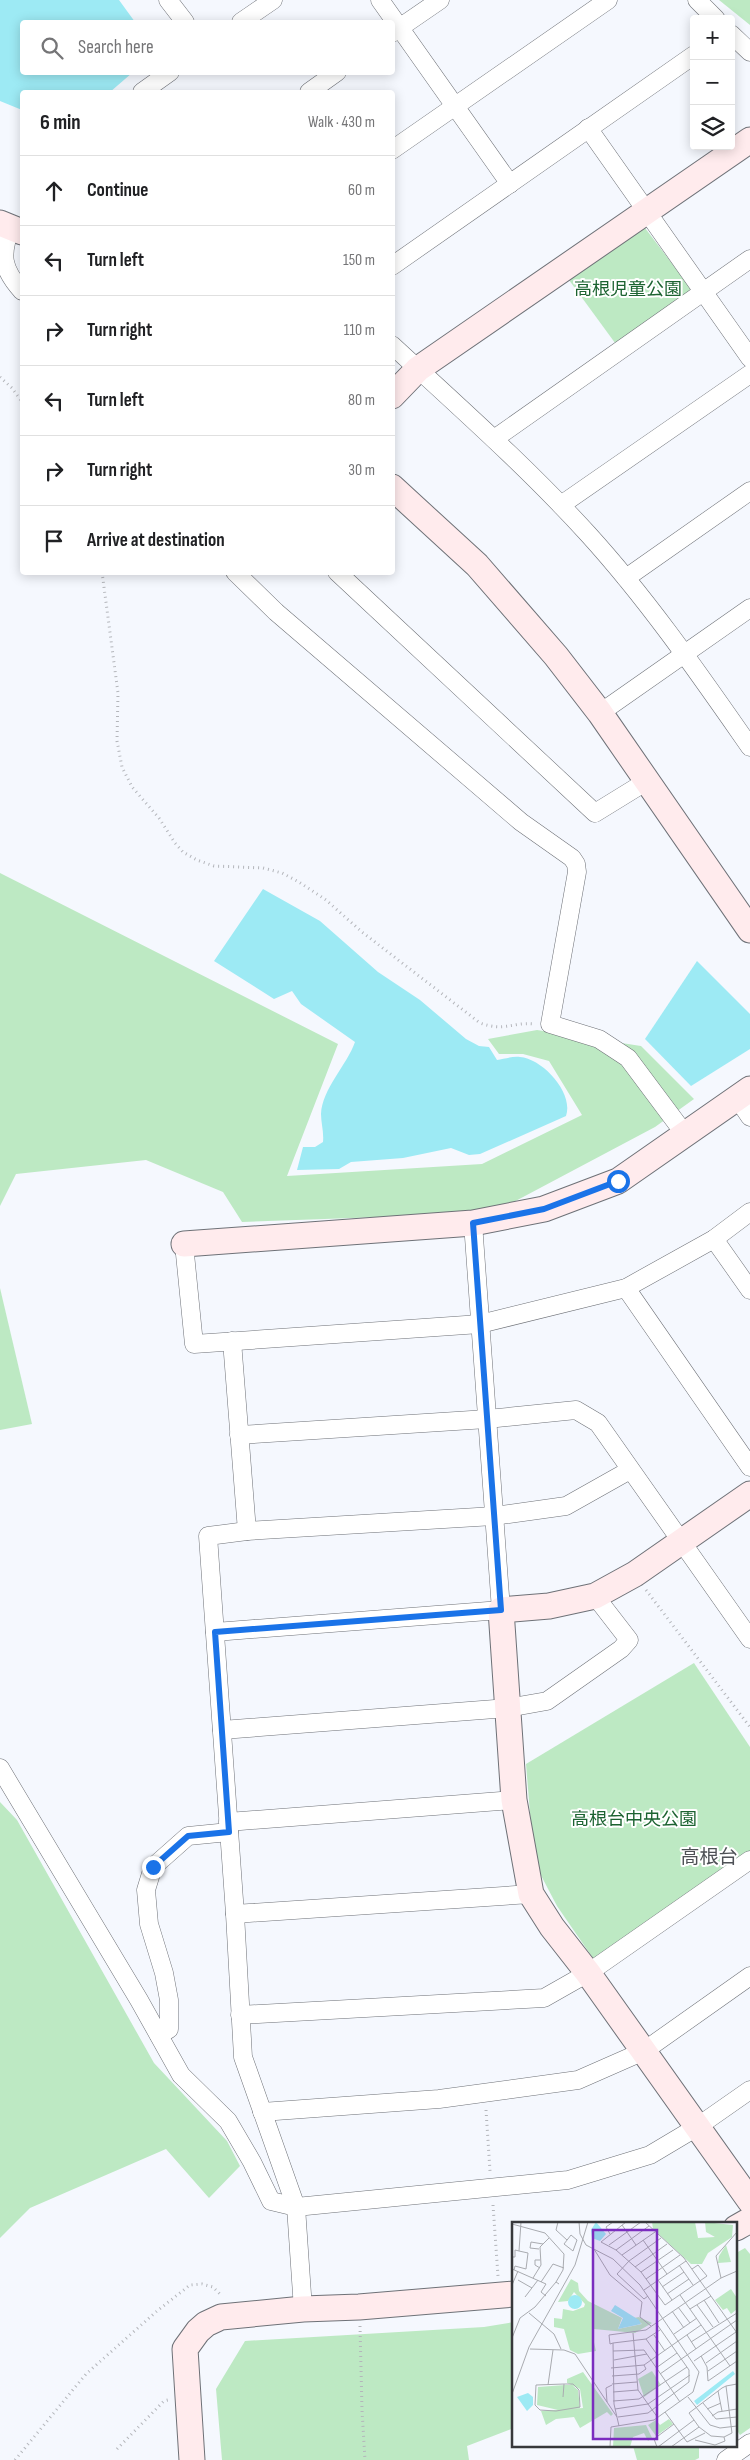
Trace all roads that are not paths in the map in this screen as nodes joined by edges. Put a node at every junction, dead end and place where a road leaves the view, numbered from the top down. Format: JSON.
{"nodes":[{"id":1,"x":168,"y":0,"type":"edge"},
{"id":2,"x":273,"y":0,"type":"edge"},
{"id":3,"x":380,"y":0,"type":"edge"},
{"id":4,"x":440,"y":0,"type":"edge"},
{"id":5,"x":608,"y":0,"type":"edge"},
{"id":6,"x":697,"y":0,"type":"edge"},
{"id":7,"x":712,"y":15,"type":"edge"},
{"id":8,"x":183,"y":20,"type":"edge"},
{"id":9,"x":244,"y":20,"type":"edge"},
{"id":10,"x":390,"y":20,"type":"edge"},
{"id":11,"x":396,"y":31,"type":"edge"},
{"id":12,"x":735,"y":38,"type":"edge"},
{"id":13,"x":750,"y":52,"type":"edge"},
{"id":14,"x":690,"y":58,"type":"edge"},
{"id":15,"x":166,"y":75,"type":"edge"},
{"id":16,"x":333,"y":75,"type":"edge"},
{"id":17,"x":145,"y":90,"type":"edge"},
{"id":18,"x":312,"y":90,"type":"edge"},
{"id":19,"x":455,"y":107,"type":"junction"},
{"id":20,"x":588,"y":128,"type":"junction"},
{"id":21,"x":750,"y":140,"type":"edge"},
{"id":22,"x":395,"y":148,"type":"edge"},
{"id":23,"x":510,"y":184,"type":"junction"},
{"id":24,"x":647,"y":212,"type":"junction"},
{"id":25,"x":11,"y":227,"type":"edge"},
{"id":26,"x":750,"y":258,"type":"edge"},
{"id":27,"x":395,"y":264,"type":"edge"},
{"id":28,"x":20,"y":288,"type":"edge"},
{"id":29,"x":704,"y":292,"type":"junction"},
{"id":30,"x":395,"y":348,"type":"edge"},
{"id":31,"x":750,"y":358,"type":"edge"},
{"id":32,"x":418,"y":368,"type":"junction"},
{"id":33,"x":750,"y":374,"type":"edge"},
{"id":34,"x":395,"y":393,"type":"edge"},
{"id":35,"x":494,"y":439,"type":"junction"},
{"id":36,"x":395,"y":490,"type":"edge"},
{"id":37,"x":750,"y":492,"type":"edge"},
{"id":38,"x":561,"y":505,"type":"junction"},
{"id":39,"x":238,"y":575,"type":"edge"},
{"id":40,"x":340,"y":575,"type":"edge"},
{"id":41,"x":626,"y":578,"type":"junction"},
{"id":42,"x":750,"y":608,"type":"edge"},
{"id":43,"x":685,"y":654,"type":"junction"},
{"id":44,"x":600,"y":713,"type":"junction"},
{"id":45,"x":750,"y":747,"type":"edge"},
{"id":46,"x":646,"y":781,"type":"junction"},
{"id":47,"x":750,"y":930,"type":"edge"},
{"id":48,"x":746,"y":1102,"type":"edge"},
{"id":49,"x":684,"y":1133,"type":"junction"},
{"id":50,"x":750,"y":1212,"type":"edge"},
{"id":51,"x":473,"y":1223,"type":"junction"},
{"id":52,"x":714,"y":1238,"type":"junction"},
{"id":53,"x":184,"y":1244,"type":"joint"},
{"id":54,"x":626,"y":1288,"type":"junction"},
{"id":55,"x":750,"y":1290,"type":"edge"},
{"id":56,"x":480,"y":1324,"type":"junction"},
{"id":57,"x":232,"y":1341,"type":"junction"},
{"id":58,"x":487,"y":1419,"type":"junction"},
{"id":59,"x":239,"y":1434,"type":"junction"},
{"id":60,"x":750,"y":1467,"type":"edge"},
{"id":61,"x":630,"y":1470,"type":"junction"},
{"id":62,"x":750,"y":1494,"type":"edge"},
{"id":63,"x":494,"y":1516,"type":"junction"},
{"id":64,"x":247,"y":1532,"type":"junction"},
{"id":65,"x":681,"y":1542,"type":"junction"},
{"id":66,"x":596,"y":1596,"type":"junction"},
{"id":67,"x":501,"y":1610,"type":"junction"},
{"id":68,"x":745,"y":1621,"type":"edge"},
{"id":69,"x":215,"y":1632,"type":"junction"},
{"id":70,"x":750,"y":1639,"type":"edge"},
{"id":71,"x":508,"y":1708,"type":"junction"},
{"id":72,"x":222,"y":1730,"type":"junction"},
{"id":73,"x":0,"y":1768,"type":"edge"},
{"id":74,"x":514,"y":1800,"type":"junction"},
{"id":75,"x":228,"y":1827,"type":"junction"},
{"id":76,"x":750,"y":1860,"type":"edge"},
{"id":77,"x":531,"y":1894,"type":"junction"},
{"id":78,"x":235,"y":1914,"type":"junction"},
{"id":79,"x":588,"y":1972,"type":"junction"},
{"id":80,"x":750,"y":1976,"type":"edge"},
{"id":81,"x":240,"y":2015,"type":"junction"},
{"id":82,"x":159,"y":2035,"type":"junction"},
{"id":83,"x":644,"y":2051,"type":"junction"},
{"id":84,"x":750,"y":2090,"type":"edge"},
{"id":85,"x":262,"y":2112,"type":"junction"},
{"id":86,"x":697,"y":2127,"type":"junction"},
{"id":87,"x":750,"y":2201,"type":"edge"},
{"id":88,"x":296,"y":2207,"type":"junction"},
{"id":89,"x":750,"y":2220,"type":"edge"},
{"id":90,"x":738,"y":2227,"type":"edge"},
{"id":91,"x":512,"y":2294,"type":"edge"},
{"id":92,"x":303,"y":2309,"type":"junction"},
{"id":93,"x":750,"y":2443,"type":"edge"},
{"id":94,"x":192,"y":2460,"type":"edge"},
{"id":95,"x":726,"y":2460,"type":"edge"}],
"edges":[{"from":1,"to":8,"type":"street"},
{"from":2,"to":9,"type":"street"},
{"from":3,"to":10,"type":"street"},
{"from":4,"to":11,"type":"street"},
{"from":5,"to":19,"type":"street"},
{"from":6,"to":7,"type":"street"},
{"from":11,"to":19,"type":"street"},
{"from":12,"to":13,"type":"street"},
{"from":14,"to":20,"type":"street"},
{"from":15,"to":17,"type":"street"},
{"from":16,"to":18,"type":"street"},
{"from":19,"to":22,"type":"street"},
{"from":19,"to":23,"type":"street"},
{"from":20,"to":23,"type":"street"},
{"from":20,"to":24,"type":"street"},
{"from":21,"to":24,"type":"street"},
{"from":23,"to":27,"type":"street"},
{"from":24,"to":29,"type":"street"},
{"from":24,"to":32,"type":"street"},
{"from":25,"to":28,"type":"street"},
{"from":26,"to":29,"type":"street"},
{"from":29,"to":31,"type":"street"},
{"from":29,"to":35,"type":"street"},
{"from":30,"to":32,"type":"street"},
{"from":32,"to":34,"type":"street"},
{"from":32,"to":35,"type":"street"},
{"from":33,"to":38,"type":"street"},
{"from":35,"to":38,"type":"street"},
{"from":36,"to":44,"type":"street"},
{"from":37,"to":41,"type":"street"},
{"from":38,"to":41,"type":"street"},
{"from":39,"to":49,"type":"street"},
{"from":40,"to":46,"type":"street"},
{"from":41,"to":43,"type":"street"},
{"from":42,"to":43,"type":"street"},
{"from":43,"to":44,"type":"street"},
{"from":43,"to":45,"type":"street"},
{"from":44,"to":46,"type":"street"},
{"from":46,"to":47,"type":"street"},
{"from":48,"to":49,"type":"street"},
{"from":49,"to":51,"type":"street"},
{"from":50,"to":52,"type":"street"},
{"from":51,"to":53,"type":"street"},
{"from":51,"to":56,"type":"street"},
{"from":52,"to":54,"type":"street"},
{"from":52,"to":55,"type":"street"},
{"from":53,"to":57,"type":"street"},
{"from":54,"to":56,"type":"street"},
{"from":54,"to":60,"type":"street"},
{"from":56,"to":57,"type":"street"},
{"from":56,"to":58,"type":"street"},
{"from":57,"to":59,"type":"street"},
{"from":58,"to":59,"type":"street"},
{"from":58,"to":61,"type":"street"},
{"from":58,"to":63,"type":"street"},
{"from":59,"to":64,"type":"street"},
{"from":61,"to":63,"type":"street"},
{"from":61,"to":65,"type":"street"},
{"from":62,"to":65,"type":"street"},
{"from":63,"to":64,"type":"street"},
{"from":63,"to":67,"type":"street"},
{"from":64,"to":69,"type":"street"},
{"from":65,"to":66,"type":"street"},
{"from":65,"to":68,"type":"street"},
{"from":66,"to":67,"type":"street"},
{"from":66,"to":71,"type":"street"},
{"from":67,"to":69,"type":"street"},
{"from":67,"to":71,"type":"street"},
{"from":68,"to":70,"type":"street"},
{"from":69,"to":72,"type":"street"},
{"from":71,"to":72,"type":"street"},
{"from":71,"to":74,"type":"street"},
{"from":72,"to":75,"type":"street"},
{"from":73,"to":82,"type":"street"},
{"from":74,"to":75,"type":"street"},
{"from":74,"to":77,"type":"street"},
{"from":75,"to":78,"type":"street"},
{"from":75,"to":82,"type":"street"},
{"from":76,"to":79,"type":"street"},
{"from":77,"to":78,"type":"street"},
{"from":77,"to":79,"type":"street"},
{"from":78,"to":81,"type":"street"},
{"from":79,"to":81,"type":"street"},
{"from":79,"to":83,"type":"street"},
{"from":80,"to":83,"type":"street"},
{"from":81,"to":85,"type":"street"},
{"from":82,"to":88,"type":"street"},
{"from":83,"to":85,"type":"street"},
{"from":83,"to":86,"type":"street"},
{"from":84,"to":86,"type":"street"},
{"from":85,"to":88,"type":"street"},
{"from":86,"to":87,"type":"street"},
{"from":86,"to":88,"type":"street"},
{"from":88,"to":92,"type":"street"},
{"from":89,"to":90,"type":"street"},
{"from":91,"to":92,"type":"street"},
{"from":92,"to":94,"type":"street"},
{"from":93,"to":95,"type":"street"}]}
